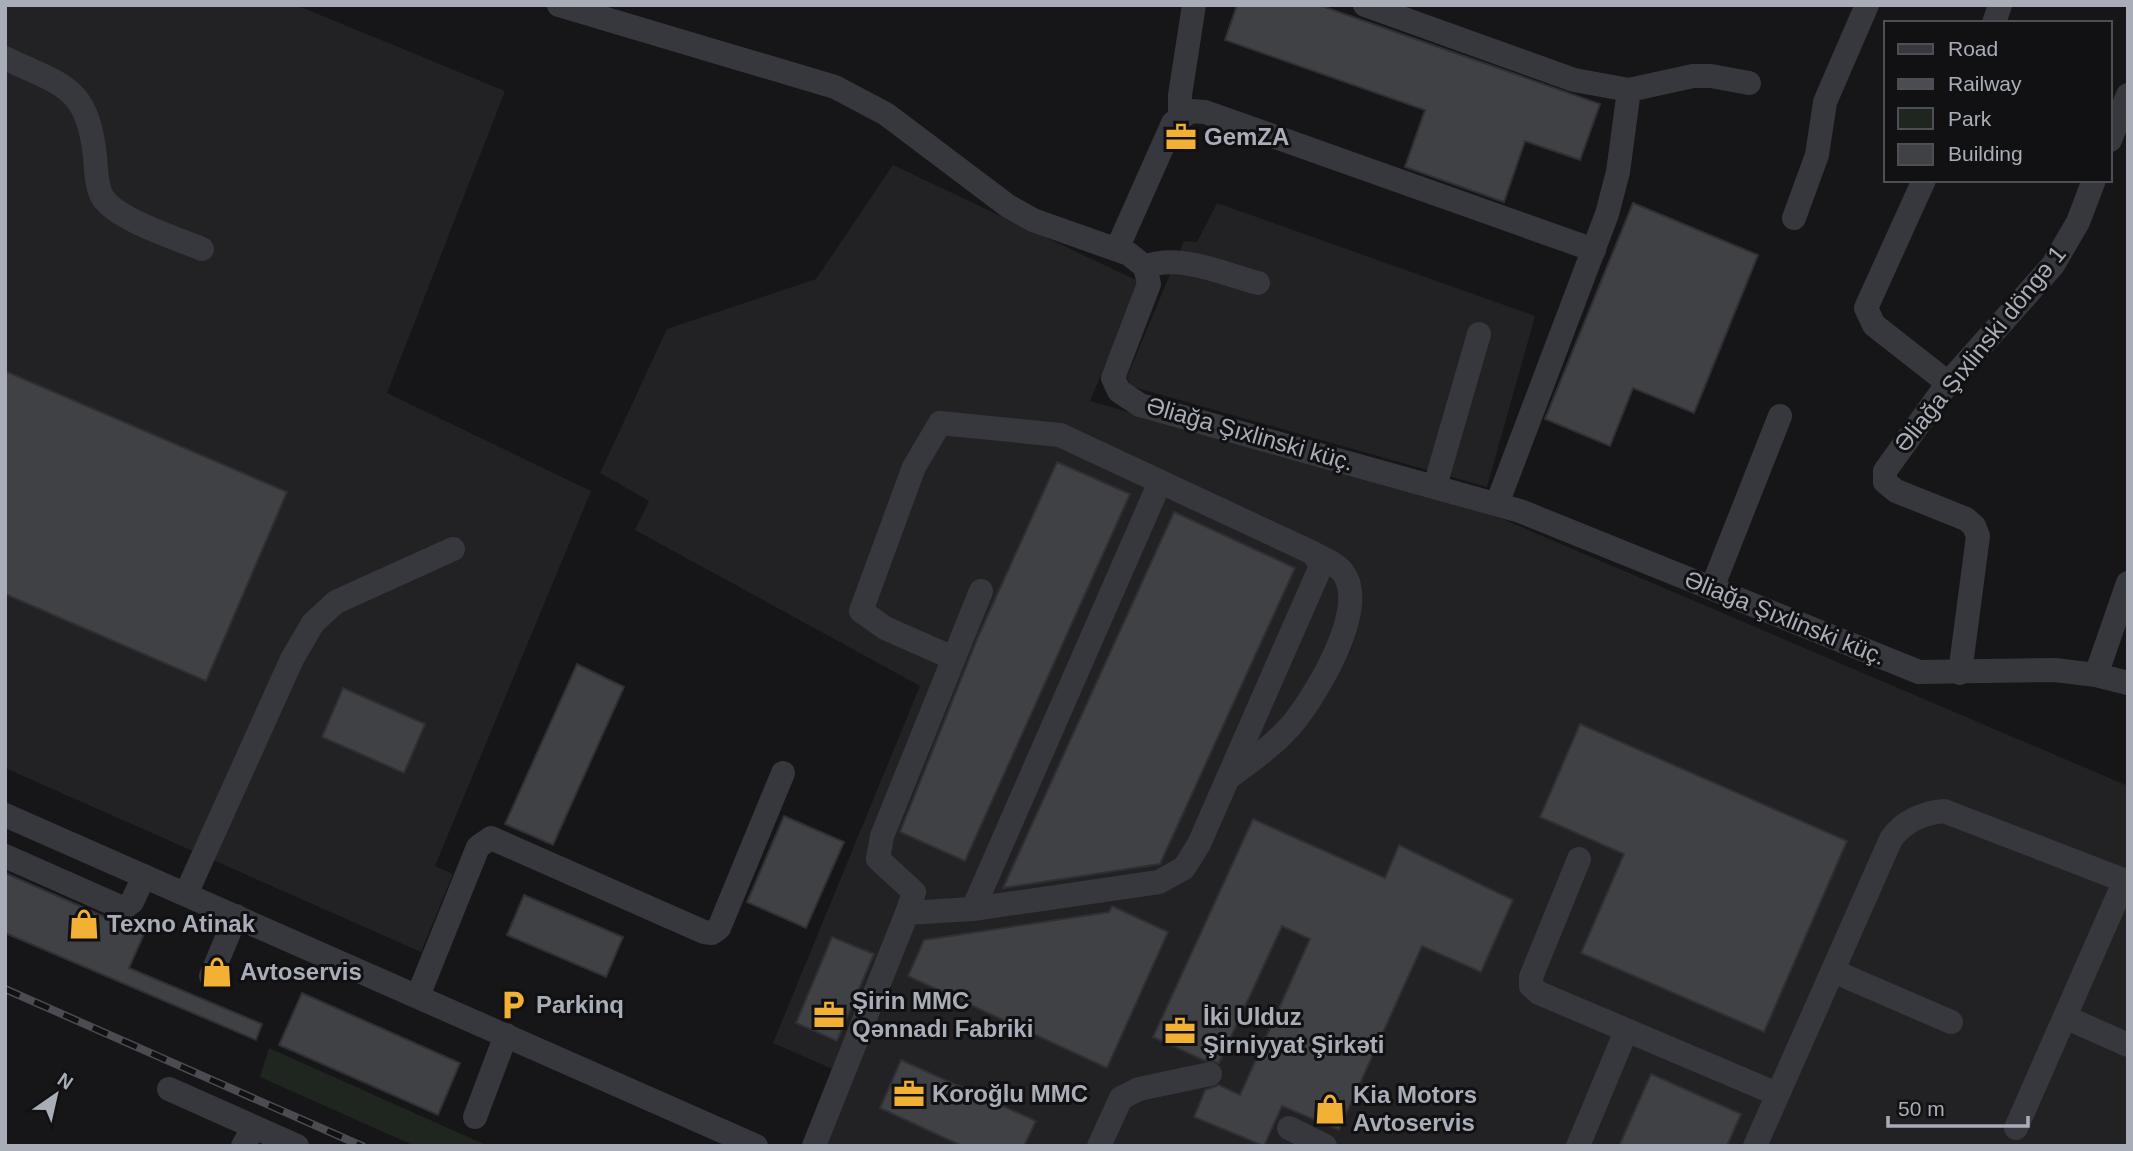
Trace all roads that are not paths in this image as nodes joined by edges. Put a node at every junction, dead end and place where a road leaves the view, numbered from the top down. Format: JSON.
{"nodes":[{"id":1,"x":559,"y":5,"type":"edge"},
{"id":2,"x":1194,"y":5,"type":"edge"},
{"id":3,"x":1365,"y":5,"type":"edge"},
{"id":4,"x":1867,"y":5,"type":"edge"},
{"id":5,"x":5,"y":58,"type":"edge"},
{"id":6,"x":1749,"y":83,"type":"dead end"},
{"id":7,"x":1629,"y":90,"type":"junction"},
{"id":8,"x":2128,"y":94,"type":"edge"},
{"id":9,"x":1180,"y":116,"type":"junction"},
{"id":10,"x":2112,"y":135,"type":"edge"},
{"id":11,"x":1923,"y":182,"type":"edge"},
{"id":12,"x":2094,"y":182,"type":"edge"},
{"id":13,"x":1794,"y":218,"type":"dead end"},
{"id":14,"x":202,"y":249,"type":"dead end"},
{"id":15,"x":1117,"y":249,"type":"junction"},
{"id":16,"x":1594,"y":250,"type":"junction"},
{"id":17,"x":1145,"y":267,"type":"junction"},
{"id":18,"x":1258,"y":283,"type":"dead end"},
{"id":19,"x":1479,"y":334,"type":"dead end"},
{"id":20,"x":1948,"y":383,"type":"junction"},
{"id":21,"x":1780,"y":416,"type":"dead end"},
{"id":22,"x":1160,"y":482,"type":"junction"},
{"id":23,"x":1435,"y":486,"type":"junction"},
{"id":24,"x":1497,"y":503,"type":"junction"},
{"id":25,"x":453,"y":549,"type":"dead end"},
{"id":26,"x":1313,"y":553,"type":"junction"},
{"id":27,"x":2128,"y":583,"type":"edge"},
{"id":28,"x":1712,"y":588,"type":"junction"},
{"id":29,"x":981,"y":591,"type":"dead end"},
{"id":30,"x":954,"y":659,"type":"junction"},
{"id":31,"x":1960,"y":673,"type":"junction"},
{"id":32,"x":2096,"y":675,"type":"junction"},
{"id":33,"x":2128,"y":683,"type":"edge"},
{"id":34,"x":783,"y":772,"type":"dead end"},
{"id":35,"x":1227,"y":778,"type":"junction"},
{"id":36,"x":5,"y":815,"type":"edge"},
{"id":37,"x":5,"y":856,"type":"edge"},
{"id":38,"x":1579,"y":859,"type":"dead end"},
{"id":39,"x":144,"y":876,"type":"junction"},
{"id":40,"x":2126,"y":881,"type":"edge"},
{"id":41,"x":186,"y":894,"type":"junction"},
{"id":42,"x":973,"y":909,"type":"junction"},
{"id":43,"x":907,"y":913,"type":"junction"},
{"id":44,"x":236,"y":916,"type":"junction"},
{"id":45,"x":1833,"y":971,"type":"junction"},
{"id":46,"x":211,"y":976,"type":"dead end"},
{"id":47,"x":418,"y":996,"type":"junction"},
{"id":48,"x":2065,"y":1017,"type":"junction"},
{"id":49,"x":1951,"y":1022,"type":"dead end"},
{"id":50,"x":1626,"y":1031,"type":"junction"},
{"id":51,"x":506,"y":1035,"type":"junction"},
{"id":52,"x":2128,"y":1045,"type":"edge"},
{"id":53,"x":1210,"y":1074,"type":"dead end"},
{"id":54,"x":169,"y":1089,"type":"dead end"},
{"id":55,"x":1777,"y":1094,"type":"junction"},
{"id":56,"x":475,"y":1117,"type":"dead end"},
{"id":57,"x":1289,"y":1128,"type":"dead end"},
{"id":58,"x":2016,"y":1128,"type":"dead end"},
{"id":59,"x":249,"y":1136,"type":"edge"},
{"id":60,"x":298,"y":1146,"type":"edge"},
{"id":61,"x":757,"y":1146,"type":"edge"},
{"id":62,"x":814,"y":1146,"type":"edge"},
{"id":63,"x":1099,"y":1146,"type":"edge"},
{"id":64,"x":1325,"y":1146,"type":"edge"},
{"id":65,"x":1578,"y":1146,"type":"edge"},
{"id":66,"x":1755,"y":1146,"type":"edge"}],
"edges":[{"from":1,"to":15,"type":"street"},
{"from":2,"to":9,"type":"street"},
{"from":3,"to":7,"type":"street"},
{"from":4,"to":13,"type":"street"},
{"from":5,"to":14,"type":"street"},
{"from":6,"to":7,"type":"street"},
{"from":7,"to":16,"type":"street"},
{"from":8,"to":10,"type":"street"},
{"from":9,"to":15,"type":"street"},
{"from":9,"to":16,"type":"street"},
{"from":11,"to":20,"type":"street"},
{"from":12,"to":20,"type":"street","name":"Əliağa Şıxlinski döngə 1"},
{"from":15,"to":17,"type":"street"},
{"from":16,"to":24,"type":"street"},
{"from":17,"to":18,"type":"street"},
{"from":17,"to":23,"type":"street","name":"Əliağa Şıxlinski küç."},
{"from":19,"to":23,"type":"street"},
{"from":20,"to":31,"type":"street","name":"Əliağa Şıxlinski döngə 1"},
{"from":21,"to":28,"type":"street"},
{"from":22,"to":26,"type":"street"},
{"from":22,"to":30,"type":"street"},
{"from":22,"to":42,"type":"street"},
{"from":23,"to":24,"type":"street","name":"Əliağa Şıxlinski küç."},
{"from":24,"to":28,"type":"street","name":"Əliağa Şıxlinski küç."},
{"from":25,"to":41,"type":"street"},
{"from":26,"to":35,"type":"street"},
{"from":26,"to":35,"type":"street"},
{"from":27,"to":32,"type":"street"},
{"from":28,"to":31,"type":"street","name":"Əliağa Şıxlinski küç."},
{"from":29,"to":30,"type":"street"},
{"from":30,"to":43,"type":"street"},
{"from":31,"to":32,"type":"street","name":"Əliağa Şıxlinski küç."},
{"from":32,"to":33,"type":"street","name":"Əliağa Şıxlinski küç."},
{"from":34,"to":47,"type":"street"},
{"from":35,"to":42,"type":"street"},
{"from":36,"to":39,"type":"street"},
{"from":37,"to":39,"type":"street"},
{"from":38,"to":50,"type":"street"},
{"from":39,"to":41,"type":"street"},
{"from":40,"to":45,"type":"street"},
{"from":40,"to":48,"type":"street"},
{"from":41,"to":44,"type":"street"},
{"from":42,"to":43,"type":"street"},
{"from":43,"to":62,"type":"street"},
{"from":44,"to":46,"type":"street"},
{"from":44,"to":47,"type":"street"},
{"from":45,"to":49,"type":"street"},
{"from":45,"to":55,"type":"street"},
{"from":47,"to":51,"type":"street"},
{"from":48,"to":52,"type":"street"},
{"from":48,"to":58,"type":"street"},
{"from":50,"to":55,"type":"street"},
{"from":50,"to":65,"type":"street"},
{"from":51,"to":56,"type":"street"},
{"from":51,"to":61,"type":"street"},
{"from":53,"to":63,"type":"street"},
{"from":54,"to":59,"type":"street"},
{"from":55,"to":66,"type":"street"},
{"from":57,"to":64,"type":"street"},
{"from":59,"to":60,"type":"street"}]}
